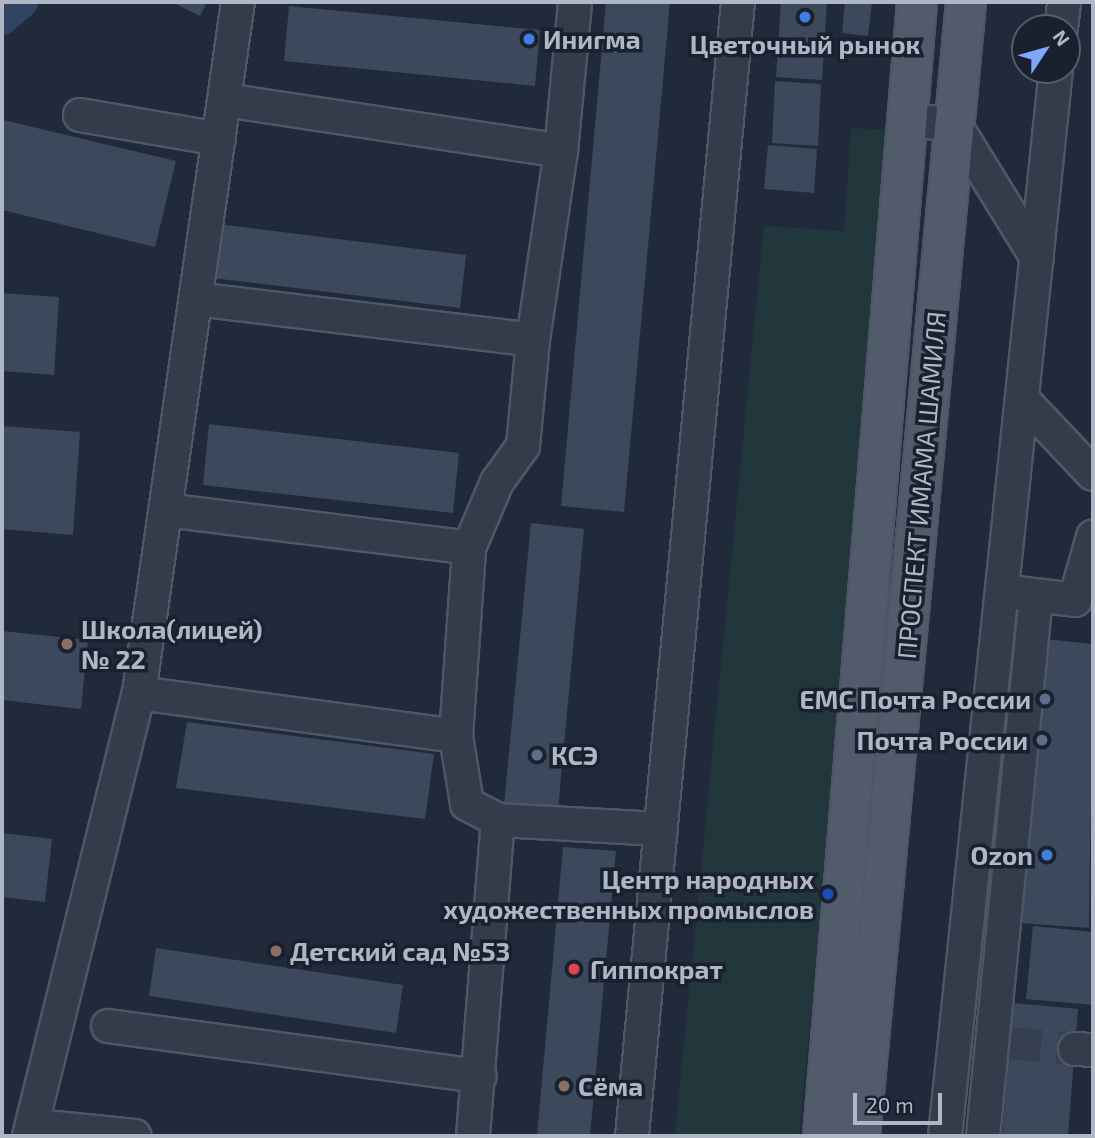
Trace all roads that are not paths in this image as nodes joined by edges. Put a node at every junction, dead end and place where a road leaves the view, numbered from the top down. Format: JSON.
{"nodes":[{"id":1,"x":238,"y":2,"type":"edge"},
{"id":2,"x":575,"y":2,"type":"edge"},
{"id":3,"x":738,"y":2,"type":"edge"},
{"id":4,"x":918,"y":2,"type":"edge"},
{"id":5,"x":967,"y":2,"type":"edge"},
{"id":6,"x":1055,"y":84,"type":"edge"},
{"id":7,"x":225,"y":100,"type":"junction"},
{"id":8,"x":80,"y":114,"type":"dead end"},
{"id":9,"x":910,"y":120,"type":"junction"},
{"id":10,"x":955,"y":125,"type":"junction"},
{"id":11,"x":219,"y":139,"type":"junction"},
{"id":12,"x":561,"y":151,"type":"junction"},
{"id":13,"x":1037,"y":258,"type":"junction"},
{"id":14,"x":196,"y":299,"type":"junction"},
{"id":15,"x":533,"y":340,"type":"junction"},
{"id":16,"x":1022,"y":399,"type":"junction"},
{"id":17,"x":1093,"y":474,"type":"edge"},
{"id":18,"x":166,"y":510,"type":"junction"},
{"id":19,"x":1093,"y":537,"type":"edge"},
{"id":20,"x":469,"y":548,"type":"junction"},
{"id":21,"x":1002,"y":592,"type":"junction"},
{"id":22,"x":1037,"y":596,"type":"junction"},
{"id":23,"x":1087,"y":605,"type":"edge"},
{"id":24,"x":139,"y":693,"type":"junction"},
{"id":25,"x":456,"y":736,"type":"junction"},
{"id":26,"x":498,"y":820,"type":"junction"},
{"id":27,"x":661,"y":829,"type":"junction"},
{"id":28,"x":108,"y":1026,"type":"dead end"},
{"id":29,"x":480,"y":1076,"type":"junction"},
{"id":30,"x":33,"y":1131,"type":"edge"},
{"id":31,"x":134,"y":1136,"type":"edge"},
{"id":32,"x":473,"y":1136,"type":"edge"},
{"id":33,"x":632,"y":1136,"type":"edge"},
{"id":34,"x":823,"y":1136,"type":"edge"},
{"id":35,"x":860,"y":1136,"type":"edge"},
{"id":36,"x":945,"y":1136,"type":"edge"},
{"id":37,"x":983,"y":1136,"type":"edge"}],
"edges":[{"from":1,"to":7,"type":"street"},
{"from":2,"to":12,"type":"street"},
{"from":3,"to":27,"type":"street"},
{"from":4,"to":9,"type":"main road","name":"ПРОСПЕКТ ИМАМА ШАМИЛЯ"},
{"from":5,"to":10,"type":"main road","name":"ПРОСПЕКТ ИМАМА ШАМИЛЯ"},
{"from":6,"to":13,"type":"street"},
{"from":7,"to":11,"type":"street"},
{"from":7,"to":12,"type":"street"},
{"from":8,"to":11,"type":"street"},
{"from":9,"to":10,"type":"street"},
{"from":9,"to":34,"type":"main road","name":"ПРОСПЕКТ ИМАМА ШАМИЛЯ"},
{"from":10,"to":13,"type":"street"},
{"from":10,"to":35,"type":"main road","name":"ПРОСПЕКТ ИМАМА ШАМИЛЯ"},
{"from":11,"to":14,"type":"street"},
{"from":12,"to":15,"type":"street"},
{"from":13,"to":16,"type":"street"},
{"from":14,"to":15,"type":"street"},
{"from":14,"to":18,"type":"street"},
{"from":15,"to":20,"type":"street"},
{"from":16,"to":17,"type":"street"},
{"from":16,"to":21,"type":"street"},
{"from":18,"to":20,"type":"street"},
{"from":18,"to":24,"type":"street"},
{"from":19,"to":23,"type":"street"},
{"from":20,"to":25,"type":"street"},
{"from":21,"to":22,"type":"street"},
{"from":21,"to":36,"type":"street"},
{"from":22,"to":23,"type":"street"},
{"from":22,"to":37,"type":"street"},
{"from":24,"to":25,"type":"street"},
{"from":24,"to":30,"type":"street"},
{"from":25,"to":26,"type":"street"},
{"from":26,"to":27,"type":"street"},
{"from":26,"to":29,"type":"street"},
{"from":27,"to":33,"type":"street"},
{"from":28,"to":29,"type":"street"},
{"from":29,"to":32,"type":"street"},
{"from":30,"to":31,"type":"street"}]}
